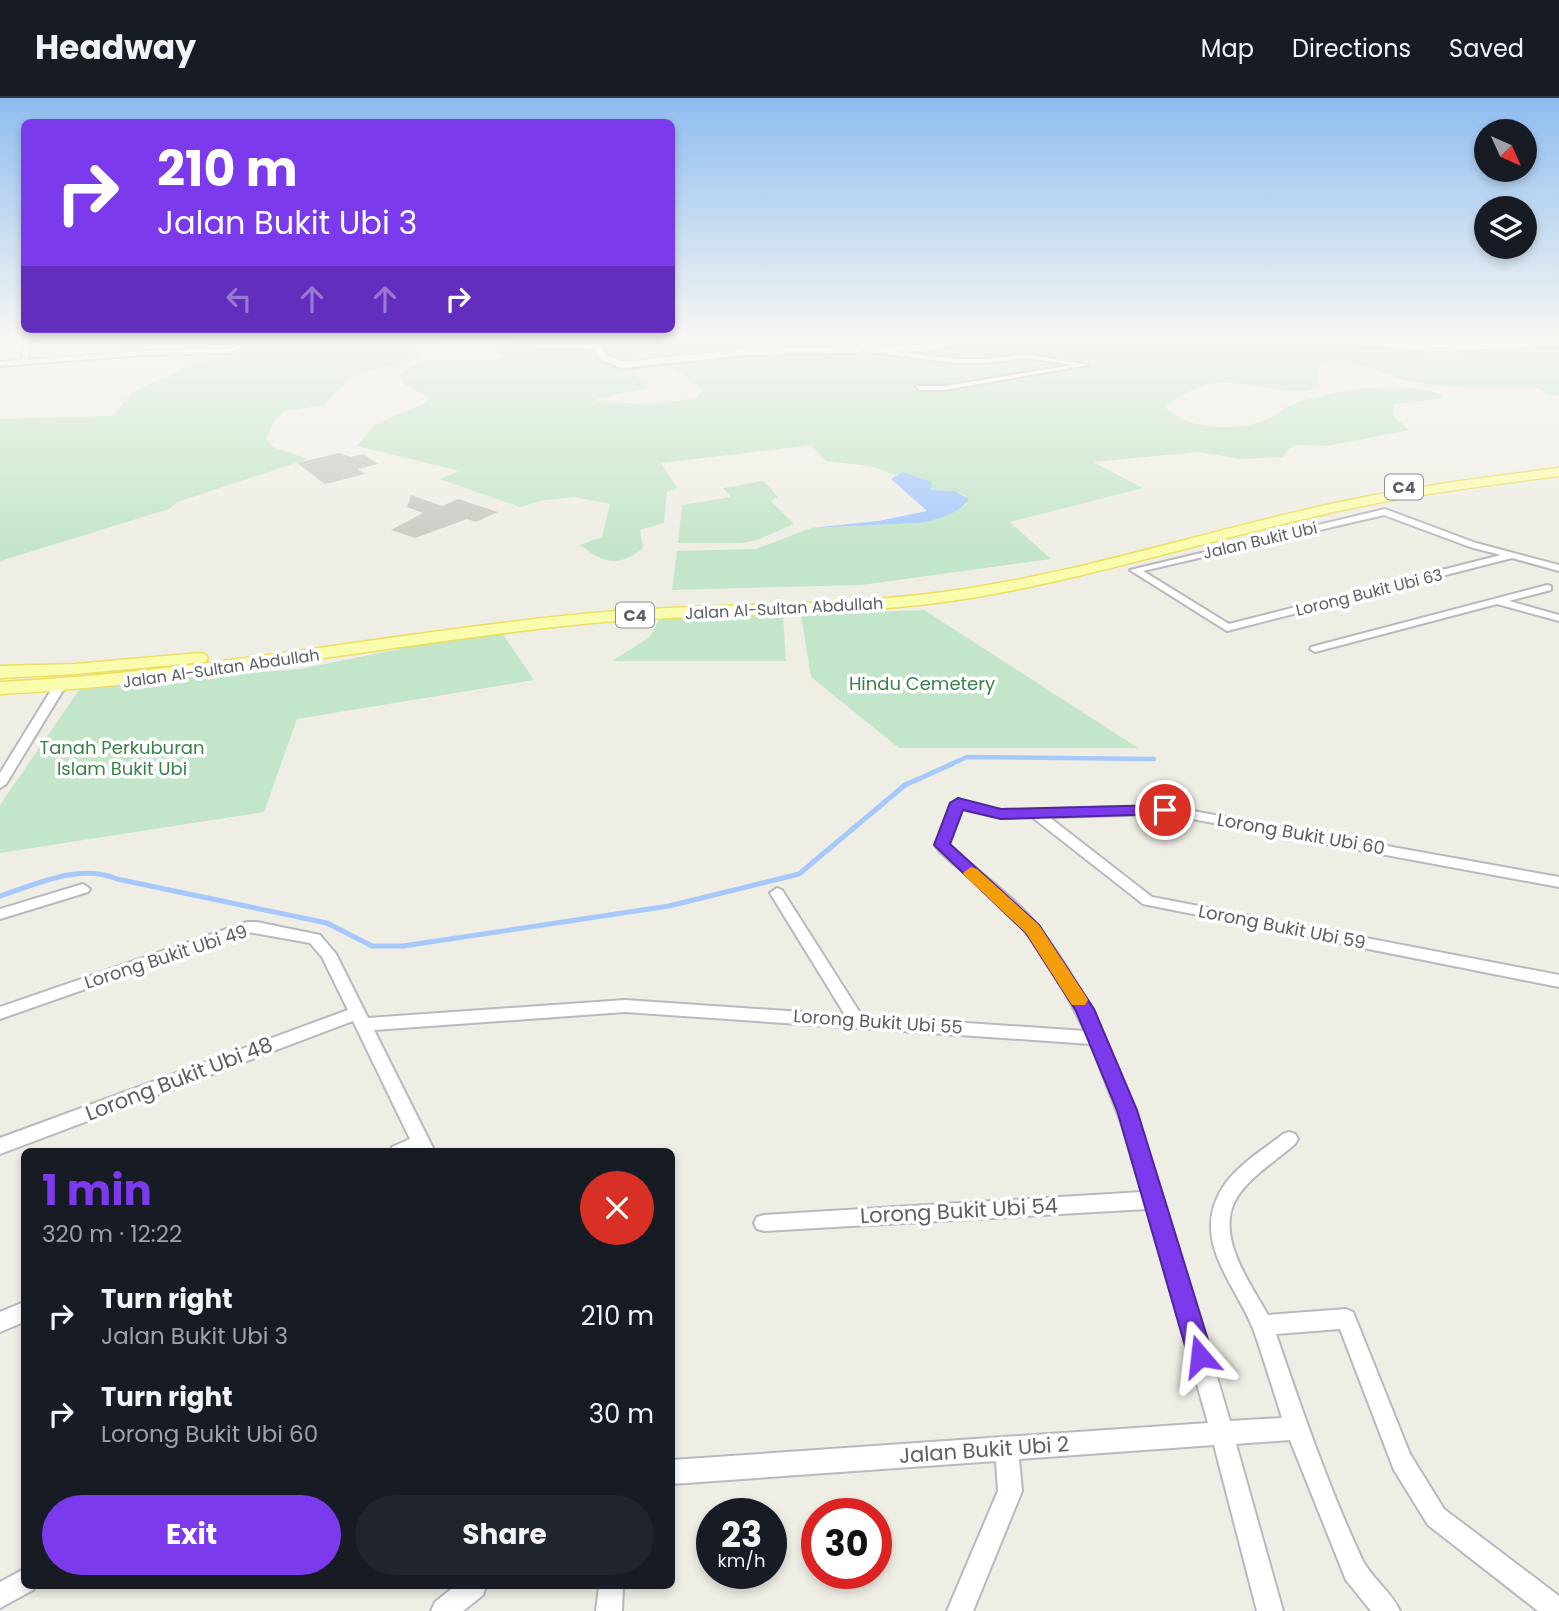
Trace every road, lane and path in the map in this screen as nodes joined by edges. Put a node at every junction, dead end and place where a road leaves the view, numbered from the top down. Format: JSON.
{"nodes":[{"id":1,"x":1559,"y":465,"type":"edge"},
{"id":2,"x":1559,"y":472,"type":"edge"},
{"id":3,"x":1406,"y":495,"type":"junction"},
{"id":4,"x":1385,"y":512,"type":"junction"},
{"id":5,"x":1510,"y":556,"type":"junction"},
{"id":6,"x":1559,"y":568,"type":"edge"},
{"id":7,"x":1547,"y":588,"type":"dead end"},
{"id":8,"x":1493,"y":600,"type":"junction"},
{"id":9,"x":1559,"y":618,"type":"edge"},
{"id":10,"x":1227,"y":628,"type":"joint"},
{"id":11,"x":1315,"y":649,"type":"dead end"},
{"id":12,"x":0,"y":672,"type":"edge"},
{"id":13,"x":59,"y":687,"type":"junction"},
{"id":14,"x":0,"y":688,"type":"edge"},
{"id":15,"x":0,"y":784,"type":"edge"},
{"id":16,"x":1034,"y":812,"type":"junction"},
{"id":17,"x":1559,"y":882,"type":"edge"},
{"id":18,"x":83,"y":889,"type":"dead end"},
{"id":19,"x":777,"y":893,"type":"dead end"},
{"id":20,"x":0,"y":914,"type":"edge"},
{"id":21,"x":1559,"y":981,"type":"edge"},
{"id":22,"x":0,"y":1013,"type":"edge"},
{"id":23,"x":360,"y":1019,"type":"junction"},
{"id":24,"x":857,"y":1021,"type":"junction"},
{"id":25,"x":1098,"y":1038,"type":"junction"},
{"id":26,"x":1289,"y":1139,"type":"dead end"},
{"id":27,"x":0,"y":1146,"type":"edge"},
{"id":28,"x":424,"y":1147,"type":"edge"},
{"id":29,"x":1154,"y":1200,"type":"junction"},
{"id":30,"x":764,"y":1223,"type":"dead end"},
{"id":31,"x":21,"y":1313,"type":"edge"},
{"id":32,"x":0,"y":1322,"type":"edge"},
{"id":33,"x":1262,"y":1325,"type":"junction"},
{"id":34,"x":1297,"y":1428,"type":"junction"},
{"id":35,"x":1223,"y":1433,"type":"junction"},
{"id":36,"x":1007,"y":1448,"type":"junction"},
{"id":37,"x":675,"y":1472,"type":"edge"},
{"id":38,"x":21,"y":1583,"type":"edge"},
{"id":39,"x":470,"y":1589,"type":"edge"},
{"id":40,"x":611,"y":1589,"type":"edge"},
{"id":41,"x":0,"y":1595,"type":"edge"},
{"id":42,"x":444,"y":1611,"type":"edge"},
{"id":43,"x":609,"y":1611,"type":"edge"},
{"id":44,"x":960,"y":1611,"type":"edge"},
{"id":45,"x":1270,"y":1611,"type":"edge"},
{"id":46,"x":1387,"y":1611,"type":"edge"},
{"id":47,"x":1558,"y":1611,"type":"edge"}],
"edges":[{"from":1,"to":12,"type":"main road","name":"Jalan Al-Sultan Abdullah","number":"C4"},
{"from":2,"to":3,"type":"main road","name":"Jalan Al-Sultan Abdullah","number":"C4"},
{"from":3,"to":4,"type":"street"},
{"from":3,"to":13,"type":"main road","name":"Jalan Al-Sultan Abdullah","number":"C4"},
{"from":4,"to":5,"type":"street"},
{"from":4,"to":10,"type":"street","name":"Jalan Bukit Ubi"},
{"from":5,"to":6,"type":"street"},
{"from":5,"to":10,"type":"street","name":"Lorong Bukit Ubi 63"},
{"from":7,"to":8,"type":"street"},
{"from":8,"to":9,"type":"street"},
{"from":8,"to":11,"type":"street"},
{"from":13,"to":14,"type":"main road","name":"Jalan Al-Sultan Abdullah","number":"C4"},
{"from":13,"to":15,"type":"street"},
{"from":16,"to":17,"type":"street","name":"Lorong Bukit Ubi 60"},
{"from":16,"to":21,"type":"street","name":"Lorong Bukit Ubi 59"},
{"from":16,"to":25,"type":"street","name":"Lorong Bukit Ubi 60"},
{"from":18,"to":20,"type":"street"},
{"from":19,"to":24,"type":"street"},
{"from":22,"to":23,"type":"street","name":"Lorong Bukit Ubi 49"},
{"from":23,"to":24,"type":"street","name":"Lorong Bukit Ubi 55"},
{"from":23,"to":27,"type":"street","name":"Lorong Bukit Ubi 48"},
{"from":23,"to":28,"type":"street"},
{"from":24,"to":25,"type":"street","name":"Lorong Bukit Ubi 55"},
{"from":25,"to":29,"type":"street"},
{"from":26,"to":33,"type":"street"},
{"from":29,"to":30,"type":"street","name":"Lorong Bukit Ubi 54"},
{"from":29,"to":35,"type":"street"},
{"from":31,"to":32,"type":"street"},
{"from":33,"to":34,"type":"street"},
{"from":33,"to":47,"type":"street"},
{"from":34,"to":35,"type":"street","name":"Jalan Bukit Ubi 2"},
{"from":34,"to":46,"type":"street"},
{"from":35,"to":36,"type":"street","name":"Jalan Bukit Ubi 2"},
{"from":35,"to":45,"type":"street"},
{"from":36,"to":37,"type":"street","name":"Jalan Bukit Ubi 2"},
{"from":36,"to":44,"type":"street"},
{"from":38,"to":41,"type":"street"},
{"from":39,"to":42,"type":"street"},
{"from":40,"to":43,"type":"street"}]}
